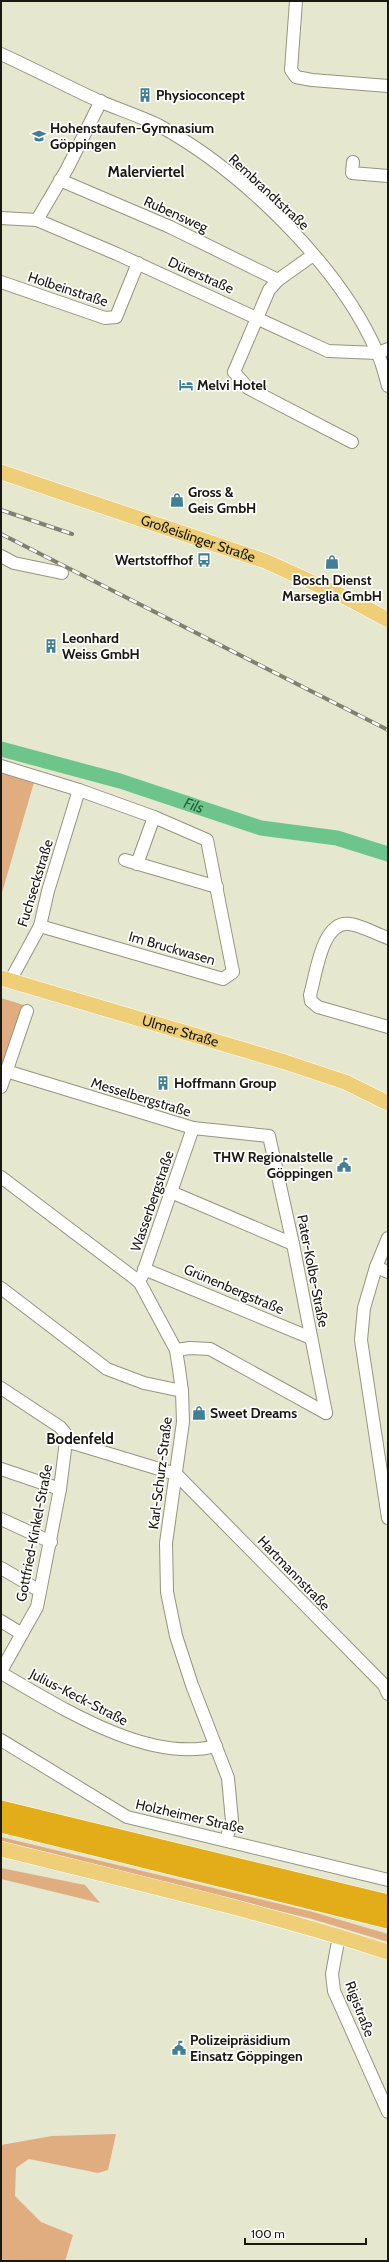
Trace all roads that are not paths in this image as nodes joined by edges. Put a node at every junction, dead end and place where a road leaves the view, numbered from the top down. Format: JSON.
{"nodes":[{"id":1,"x":296,"y":1,"type":"edge"},
{"id":2,"x":1,"y":54,"type":"edge"},
{"id":3,"x":388,"y":86,"type":"edge"},
{"id":4,"x":101,"y":101,"type":"junction"},
{"id":5,"x":353,"y":162,"type":"dead end"},
{"id":6,"x":388,"y":176,"type":"edge"},
{"id":7,"x":60,"y":180,"type":"junction"},
{"id":8,"x":1,"y":218,"type":"edge"},
{"id":9,"x":36,"y":220,"type":"junction"},
{"id":10,"x":313,"y":255,"type":"junction"},
{"id":11,"x":138,"y":264,"type":"junction"},
{"id":12,"x":278,"y":280,"type":"junction"},
{"id":13,"x":1,"y":282,"type":"edge"},
{"id":14,"x":257,"y":317,"type":"junction"},
{"id":15,"x":383,"y":351,"type":"edge"},
{"id":16,"x":388,"y":386,"type":"edge"},
{"id":17,"x":352,"y":442,"type":"dead end"},
{"id":18,"x":1,"y":472,"type":"edge"},
{"id":19,"x":1,"y":556,"type":"edge"},
{"id":20,"x":62,"y":573,"type":"dead end"},
{"id":21,"x":388,"y":620,"type":"edge"},
{"id":22,"x":1,"y":766,"type":"edge"},
{"id":23,"x":79,"y":790,"type":"junction"},
{"id":24,"x":154,"y":817,"type":"junction"},
{"id":25,"x":125,"y":860,"type":"dead end"},
{"id":26,"x":137,"y":864,"type":"junction"},
{"id":27,"x":217,"y":887,"type":"junction"},
{"id":28,"x":40,"y":926,"type":"junction"},
{"id":29,"x":388,"y":938,"type":"edge"},
{"id":30,"x":5,"y":980,"type":"edge"},
{"id":31,"x":26,"y":1011,"type":"dead end"},
{"id":32,"x":388,"y":1027,"type":"edge"},
{"id":33,"x":6,"y":1071,"type":"junction"},
{"id":34,"x":1,"y":1087,"type":"edge"},
{"id":35,"x":358,"y":1088,"type":"junction"},
{"id":36,"x":388,"y":1093,"type":"edge"},
{"id":37,"x":388,"y":1103,"type":"edge"},
{"id":38,"x":193,"y":1128,"type":"junction"},
{"id":39,"x":269,"y":1136,"type":"joint"},
{"id":40,"x":1,"y":1177,"type":"edge"},
{"id":41,"x":171,"y":1192,"type":"junction"},
{"id":42,"x":388,"y":1238,"type":"edge"},
{"id":43,"x":293,"y":1244,"type":"junction"},
{"id":44,"x":376,"y":1266,"type":"junction"},
{"id":45,"x":144,"y":1268,"type":"junction"},
{"id":46,"x":388,"y":1272,"type":"edge"},
{"id":47,"x":140,"y":1283,"type":"junction"},
{"id":48,"x":1,"y":1288,"type":"edge"},
{"id":49,"x":311,"y":1338,"type":"junction"},
{"id":50,"x":176,"y":1350,"type":"junction"},
{"id":51,"x":1,"y":1388,"type":"edge"},
{"id":52,"x":182,"y":1391,"type":"junction"},
{"id":53,"x":66,"y":1441,"type":"junction"},
{"id":54,"x":1,"y":1469,"type":"edge"},
{"id":55,"x":176,"y":1474,"type":"junction"},
{"id":56,"x":60,"y":1489,"type":"junction"},
{"id":57,"x":388,"y":1518,"type":"edge"},
{"id":58,"x":1,"y":1519,"type":"edge"},
{"id":59,"x":51,"y":1542,"type":"junction"},
{"id":60,"x":1,"y":1568,"type":"edge"},
{"id":61,"x":40,"y":1591,"type":"junction"},
{"id":62,"x":1,"y":1621,"type":"edge"},
{"id":63,"x":22,"y":1634,"type":"junction"},
{"id":64,"x":1,"y":1672,"type":"edge"},
{"id":65,"x":388,"y":1694,"type":"edge"},
{"id":66,"x":1,"y":1740,"type":"edge"},
{"id":67,"x":216,"y":1746,"type":"junction"},
{"id":68,"x":1,"y":1809,"type":"edge"},
{"id":69,"x":1,"y":1824,"type":"edge"},
{"id":70,"x":226,"y":1840,"type":"junction"},
{"id":71,"x":1,"y":1849,"type":"edge"},
{"id":72,"x":388,"y":1880,"type":"edge"},
{"id":73,"x":388,"y":1903,"type":"edge"},
{"id":74,"x":388,"y":1920,"type":"edge"},
{"id":75,"x":339,"y":1936,"type":"junction"},
{"id":76,"x":388,"y":1952,"type":"edge"},
{"id":77,"x":388,"y":2112,"type":"edge"}],
"edges":[{"from":1,"to":3,"type":"street"},
{"from":2,"to":4,"type":"street","name":"Rembrandtstraße"},
{"from":4,"to":7,"type":"street"},
{"from":4,"to":10,"type":"street","name":"Rembrandtstraße"},
{"from":5,"to":6,"type":"street"},
{"from":7,"to":9,"type":"street"},
{"from":7,"to":12,"type":"street","name":"Rubensweg"},
{"from":8,"to":9,"type":"street","name":"Dürerstraße"},
{"from":9,"to":11,"type":"street","name":"Dürerstraße"},
{"from":10,"to":12,"type":"street"},
{"from":10,"to":15,"type":"street","name":"Rembrandtstraße"},
{"from":11,"to":13,"type":"street","name":"Holbeinstraße"},
{"from":11,"to":14,"type":"street","name":"Dürerstraße"},
{"from":12,"to":14,"type":"street"},
{"from":14,"to":15,"type":"street","name":"Dürerstraße"},
{"from":14,"to":17,"type":"street"},
{"from":15,"to":16,"type":"street","name":"Rembrandtstraße"},
{"from":18,"to":21,"type":"main road","name":"Großeislinger Straße"},
{"from":19,"to":20,"type":"street"},
{"from":22,"to":23,"type":"street","name":"Im Bruckwasen"},
{"from":23,"to":24,"type":"street","name":"Im Bruckwasen"},
{"from":23,"to":28,"type":"street","name":"Fuchseckstraße"},
{"from":24,"to":26,"type":"street"},
{"from":24,"to":27,"type":"street","name":"Im Bruckwasen"},
{"from":25,"to":26,"type":"street"},
{"from":26,"to":27,"type":"street"},
{"from":27,"to":28,"type":"street","name":"Im Bruckwasen"},
{"from":28,"to":30,"type":"street","name":"Fuchseckstraße"},
{"from":29,"to":32,"type":"street"},
{"from":30,"to":35,"type":"main road","name":"Ulmer Straße"},
{"from":31,"to":33,"type":"street"},
{"from":33,"to":34,"type":"street"},
{"from":33,"to":38,"type":"street","name":"Messelbergstraße"},
{"from":35,"to":36,"type":"main road","name":"Ulmer Straße"},
{"from":35,"to":37,"type":"main road","name":"Ulmer Straße"},
{"from":38,"to":39,"type":"street","name":"Messelbergstraße"},
{"from":38,"to":41,"type":"street","name":"Wasserbergstraße"},
{"from":39,"to":43,"type":"street","name":"Pater-Kolbe-Straße"},
{"from":40,"to":47,"type":"street","name":"Karl-Schurz-Straße"},
{"from":41,"to":43,"type":"street"},
{"from":41,"to":45,"type":"street","name":"Wasserbergstraße"},
{"from":42,"to":44,"type":"street"},
{"from":43,"to":49,"type":"street","name":"Pater-Kolbe-Straße"},
{"from":44,"to":46,"type":"street"},
{"from":44,"to":57,"type":"street"},
{"from":45,"to":47,"type":"street","name":"Wasserbergstraße"},
{"from":45,"to":49,"type":"street","name":"Grünenbergstraße"},
{"from":47,"to":50,"type":"street","name":"Karl-Schurz-Straße"},
{"from":48,"to":52,"type":"street"},
{"from":49,"to":50,"type":"street","name":"Pater-Kolbe-Straße"},
{"from":50,"to":52,"type":"street","name":"Karl-Schurz-Straße"},
{"from":51,"to":53,"type":"street"},
{"from":52,"to":55,"type":"street","name":"Karl-Schurz-Straße"},
{"from":53,"to":55,"type":"street"},
{"from":53,"to":56,"type":"street","name":"Gottfried-Kinkel-Straße"},
{"from":54,"to":56,"type":"street"},
{"from":55,"to":65,"type":"street","name":"Hartmannstraße"},
{"from":55,"to":67,"type":"street","name":"Karl-Schurz-Straße"},
{"from":56,"to":59,"type":"street","name":"Gottfried-Kinkel-Straße"},
{"from":58,"to":59,"type":"street"},
{"from":59,"to":61,"type":"street","name":"Gottfried-Kinkel-Straße"},
{"from":60,"to":61,"type":"street"},
{"from":61,"to":63,"type":"street","name":"Gottfried-Kinkel-Straße"},
{"from":62,"to":63,"type":"street"},
{"from":63,"to":64,"type":"street","name":"Gottfried-Kinkel-Straße"},
{"from":64,"to":67,"type":"street","name":"Julius-Keck-Straße"},
{"from":66,"to":70,"type":"street","name":"Holzheimer Straße"},
{"from":67,"to":70,"type":"street","name":"Karl-Schurz-Straße"},
{"from":68,"to":73,"type":"highway"},
{"from":69,"to":74,"type":"highway"},
{"from":70,"to":72,"type":"street","name":"Holzheimer Straße"},
{"from":71,"to":75,"type":"main road"},
{"from":75,"to":76,"type":"main road"},
{"from":75,"to":77,"type":"street","name":"Rigistraße"}]}
